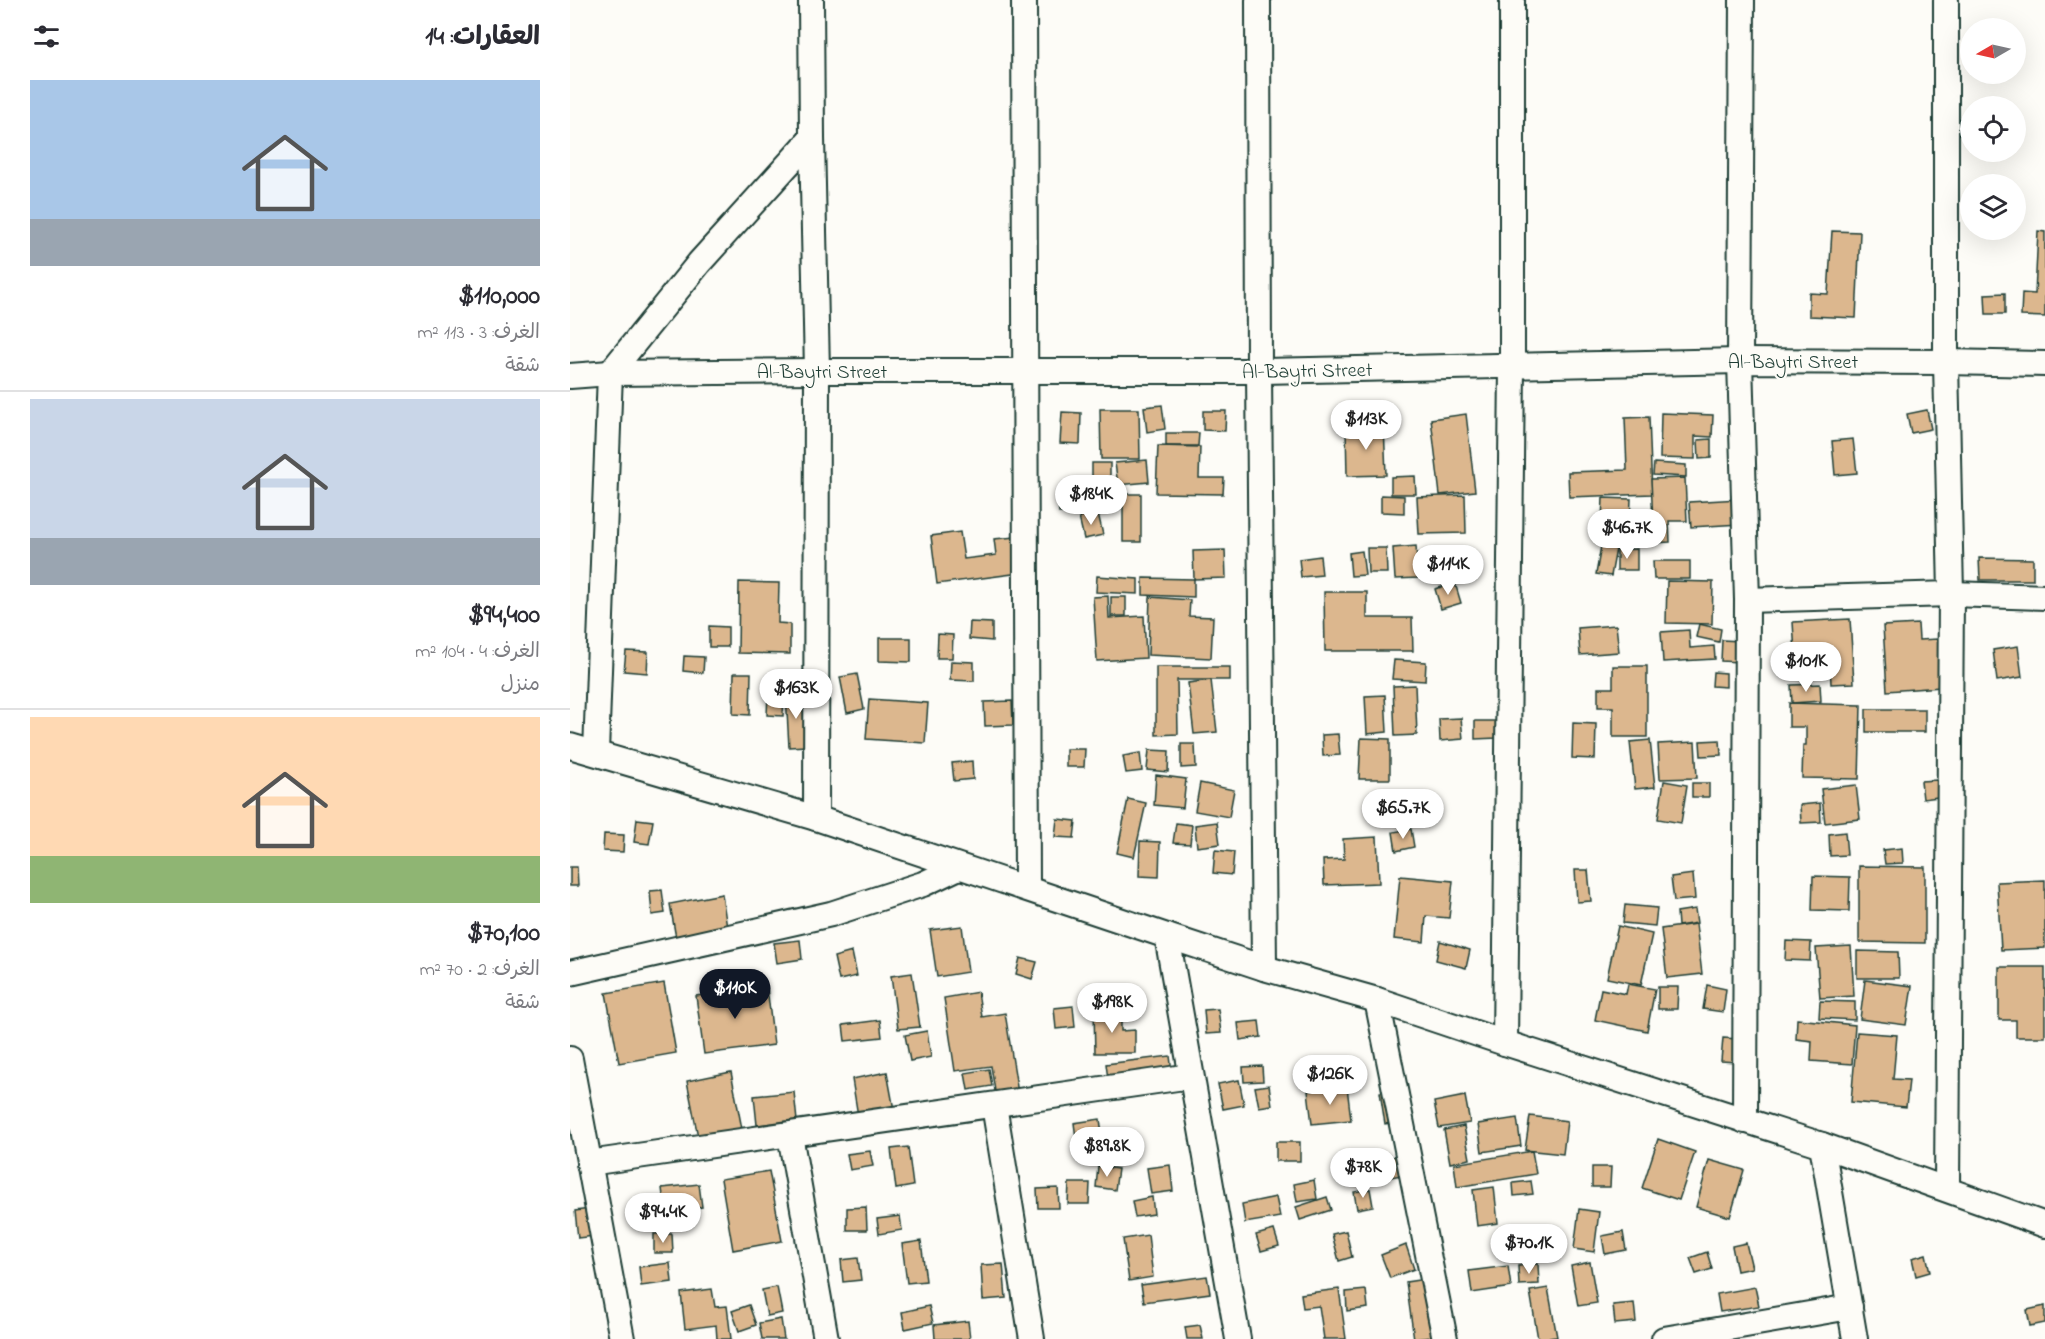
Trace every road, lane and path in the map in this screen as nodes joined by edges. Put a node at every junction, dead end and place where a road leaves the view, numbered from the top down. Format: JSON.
{"nodes":[{"id":1,"x":812,"y":0,"type":"edge"},
{"id":2,"x":1024,"y":0,"type":"edge"},
{"id":3,"x":1258,"y":0,"type":"edge"},
{"id":4,"x":1512,"y":0,"type":"edge"},
{"id":5,"x":1742,"y":0,"type":"edge"},
{"id":6,"x":1946,"y":0,"type":"edge"},
{"id":7,"x":812,"y":138,"type":"junction"},
{"id":8,"x":1740,"y":361,"type":"junction"},
{"id":9,"x":1946,"y":362,"type":"junction"},
{"id":10,"x":2045,"y":364,"type":"edge"},
{"id":11,"x":1512,"y":366,"type":"junction"},
{"id":12,"x":817,"y":371,"type":"junction"},
{"id":13,"x":1024,"y":371,"type":"junction"},
{"id":14,"x":1259,"y":371,"type":"junction"},
{"id":15,"x":610,"y":373,"type":"junction"},
{"id":16,"x":570,"y":376,"type":"edge"},
{"id":17,"x":1951,"y":594,"type":"junction"},
{"id":18,"x":2045,"y":597,"type":"edge"},
{"id":19,"x":1747,"y":600,"type":"junction"},
{"id":20,"x":570,"y":746,"type":"edge"},
{"id":21,"x":596,"y":752,"type":"junction"},
{"id":22,"x":816,"y":818,"type":"junction"},
{"id":23,"x":958,"y":867,"type":"junction"},
{"id":24,"x":1027,"y":888,"type":"junction"},
{"id":25,"x":1167,"y":936,"type":"junction"},
{"id":26,"x":1264,"y":968,"type":"junction"},
{"id":27,"x":570,"y":973,"type":"edge"},
{"id":28,"x":1377,"y":1000,"type":"junction"},
{"id":29,"x":1505,"y":1043,"type":"junction"},
{"id":30,"x":570,"y":1059,"type":"edge"},
{"id":31,"x":1191,"y":1076,"type":"junction"},
{"id":32,"x":994,"y":1105,"type":"junction"},
{"id":33,"x":1745,"y":1121,"type":"junction"},
{"id":34,"x":790,"y":1135,"type":"junction"},
{"id":35,"x":1822,"y":1145,"type":"junction"},
{"id":36,"x":589,"y":1163,"type":"junction"},
{"id":37,"x":1947,"y":1189,"type":"junction"},
{"id":38,"x":2045,"y":1224,"type":"edge"},
{"id":39,"x":1850,"y":1306,"type":"junction"},
{"id":40,"x":622,"y":1339,"type":"edge"},
{"id":41,"x":826,"y":1339,"type":"edge"},
{"id":42,"x":1032,"y":1339,"type":"edge"},
{"id":43,"x":1238,"y":1339,"type":"edge"},
{"id":44,"x":1445,"y":1339,"type":"edge"},
{"id":45,"x":1665,"y":1339,"type":"edge"},
{"id":46,"x":1855,"y":1339,"type":"edge"}],
"edges":[{"from":1,"to":7,"type":"street"},
{"from":2,"to":13,"type":"street"},
{"from":3,"to":14,"type":"street"},
{"from":4,"to":11,"type":"street"},
{"from":5,"to":8,"type":"street"},
{"from":6,"to":9,"type":"street"},
{"from":7,"to":12,"type":"street"},
{"from":7,"to":15,"type":"street"},
{"from":8,"to":9,"type":"street","name":"Al-Baytri Street"},
{"from":8,"to":11,"type":"street","name":"Al-Baytri Street"},
{"from":8,"to":19,"type":"street"},
{"from":9,"to":10,"type":"street","name":"Al-Baytri Street"},
{"from":9,"to":17,"type":"street"},
{"from":11,"to":14,"type":"street","name":"Al-Baytri Street"},
{"from":11,"to":29,"type":"street"},
{"from":12,"to":13,"type":"street","name":"Al-Baytri Street"},
{"from":12,"to":15,"type":"street","name":"Al-Baytri Street"},
{"from":12,"to":22,"type":"street"},
{"from":13,"to":14,"type":"street","name":"Al-Baytri Street"},
{"from":13,"to":24,"type":"street"},
{"from":14,"to":26,"type":"street"},
{"from":15,"to":16,"type":"street","name":"Al-Baytri Street"},
{"from":15,"to":21,"type":"street"},
{"from":17,"to":18,"type":"street"},
{"from":17,"to":19,"type":"street"},
{"from":17,"to":37,"type":"street"},
{"from":19,"to":33,"type":"street"},
{"from":20,"to":21,"type":"street"},
{"from":21,"to":22,"type":"street"},
{"from":22,"to":23,"type":"street"},
{"from":23,"to":24,"type":"street"},
{"from":23,"to":27,"type":"street"},
{"from":24,"to":25,"type":"street"},
{"from":25,"to":26,"type":"street"},
{"from":25,"to":31,"type":"street"},
{"from":26,"to":28,"type":"street"},
{"from":28,"to":29,"type":"street"},
{"from":28,"to":44,"type":"street"},
{"from":29,"to":33,"type":"street"},
{"from":30,"to":36,"type":"street"},
{"from":31,"to":32,"type":"street"},
{"from":31,"to":43,"type":"street"},
{"from":32,"to":34,"type":"street"},
{"from":32,"to":42,"type":"street"},
{"from":33,"to":35,"type":"street"},
{"from":34,"to":36,"type":"street"},
{"from":34,"to":41,"type":"street"},
{"from":35,"to":37,"type":"street"},
{"from":35,"to":39,"type":"street"},
{"from":36,"to":40,"type":"street"},
{"from":37,"to":38,"type":"street"},
{"from":39,"to":45,"type":"street"},
{"from":39,"to":46,"type":"street"}]}
